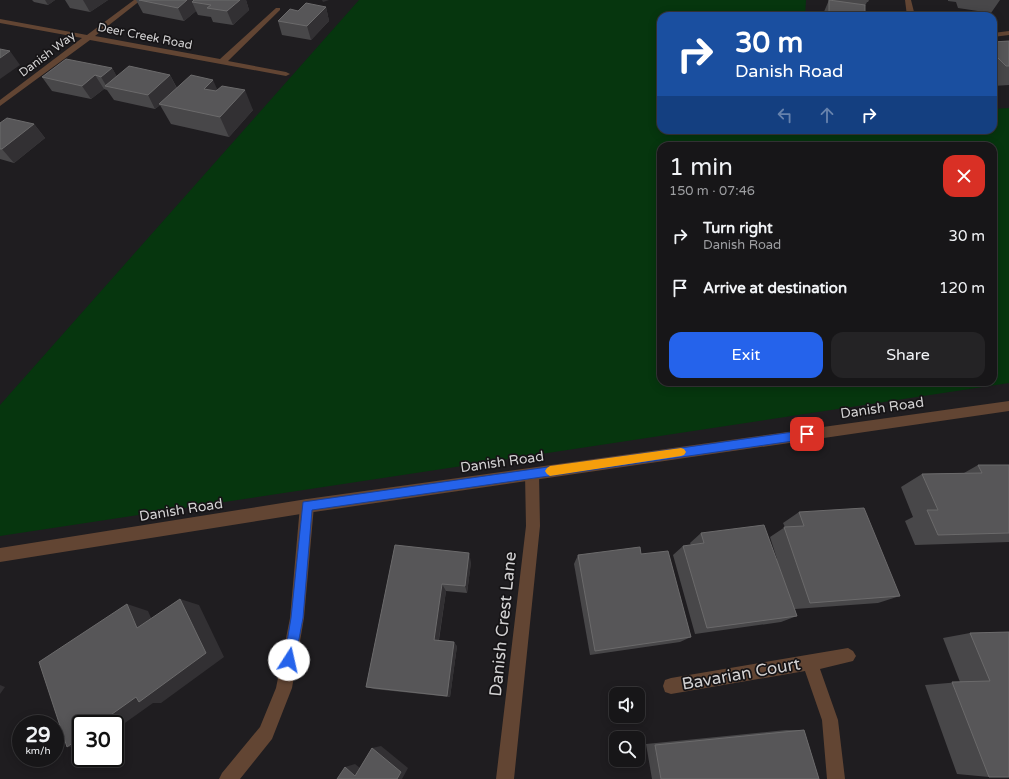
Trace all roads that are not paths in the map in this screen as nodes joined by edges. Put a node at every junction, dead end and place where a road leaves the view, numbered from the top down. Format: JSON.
{"nodes":[{"id":1,"x":138,"y":0,"type":"edge"},
{"id":2,"x":908,"y":0,"type":"edge"},
{"id":3,"x":278,"y":9,"type":"dead end"},
{"id":4,"x":910,"y":12,"type":"edge"},
{"id":5,"x":0,"y":21,"type":"edge"},
{"id":6,"x":1009,"y":33,"type":"edge"},
{"id":7,"x":997,"y":34,"type":"edge"},
{"id":8,"x":89,"y":37,"type":"junction"},
{"id":9,"x":222,"y":62,"type":"junction"},
{"id":10,"x":286,"y":74,"type":"dead end"},
{"id":11,"x":0,"y":104,"type":"edge"},
{"id":12,"x":1009,"y":406,"type":"edge"},
{"id":13,"x":532,"y":474,"type":"junction"},
{"id":14,"x":307,"y":506,"type":"junction"},
{"id":15,"x":0,"y":555,"type":"edge"},
{"id":16,"x":848,"y":656,"type":"dead end"},
{"id":17,"x":810,"y":662,"type":"junction"},
{"id":18,"x":671,"y":686,"type":"dead end"},
{"id":19,"x":228,"y":779,"type":"edge"},
{"id":20,"x":505,"y":779,"type":"edge"},
{"id":21,"x":836,"y":779,"type":"edge"}],
"edges":[{"from":1,"to":8,"type":"street","name":"Danish Way"},
{"from":2,"to":4,"type":"street"},
{"from":3,"to":9,"type":"street"},
{"from":5,"to":8,"type":"street","name":"Deer Creek Road"},
{"from":6,"to":7,"type":"street"},
{"from":8,"to":9,"type":"street","name":"Deer Creek Road"},
{"from":8,"to":11,"type":"street","name":"Danish Way"},
{"from":9,"to":10,"type":"street","name":"Deer Creek Road"},
{"from":12,"to":13,"type":"street","name":"Danish Road"},
{"from":13,"to":14,"type":"street","name":"Danish Road"},
{"from":13,"to":20,"type":"street","name":"Danish Crest Lane"},
{"from":14,"to":15,"type":"street","name":"Danish Road"},
{"from":14,"to":19,"type":"street"},
{"from":16,"to":17,"type":"street","name":"Bavarian Court"},
{"from":17,"to":18,"type":"street","name":"Bavarian Court"},
{"from":17,"to":21,"type":"street","name":"Bavarian Court"}]}
